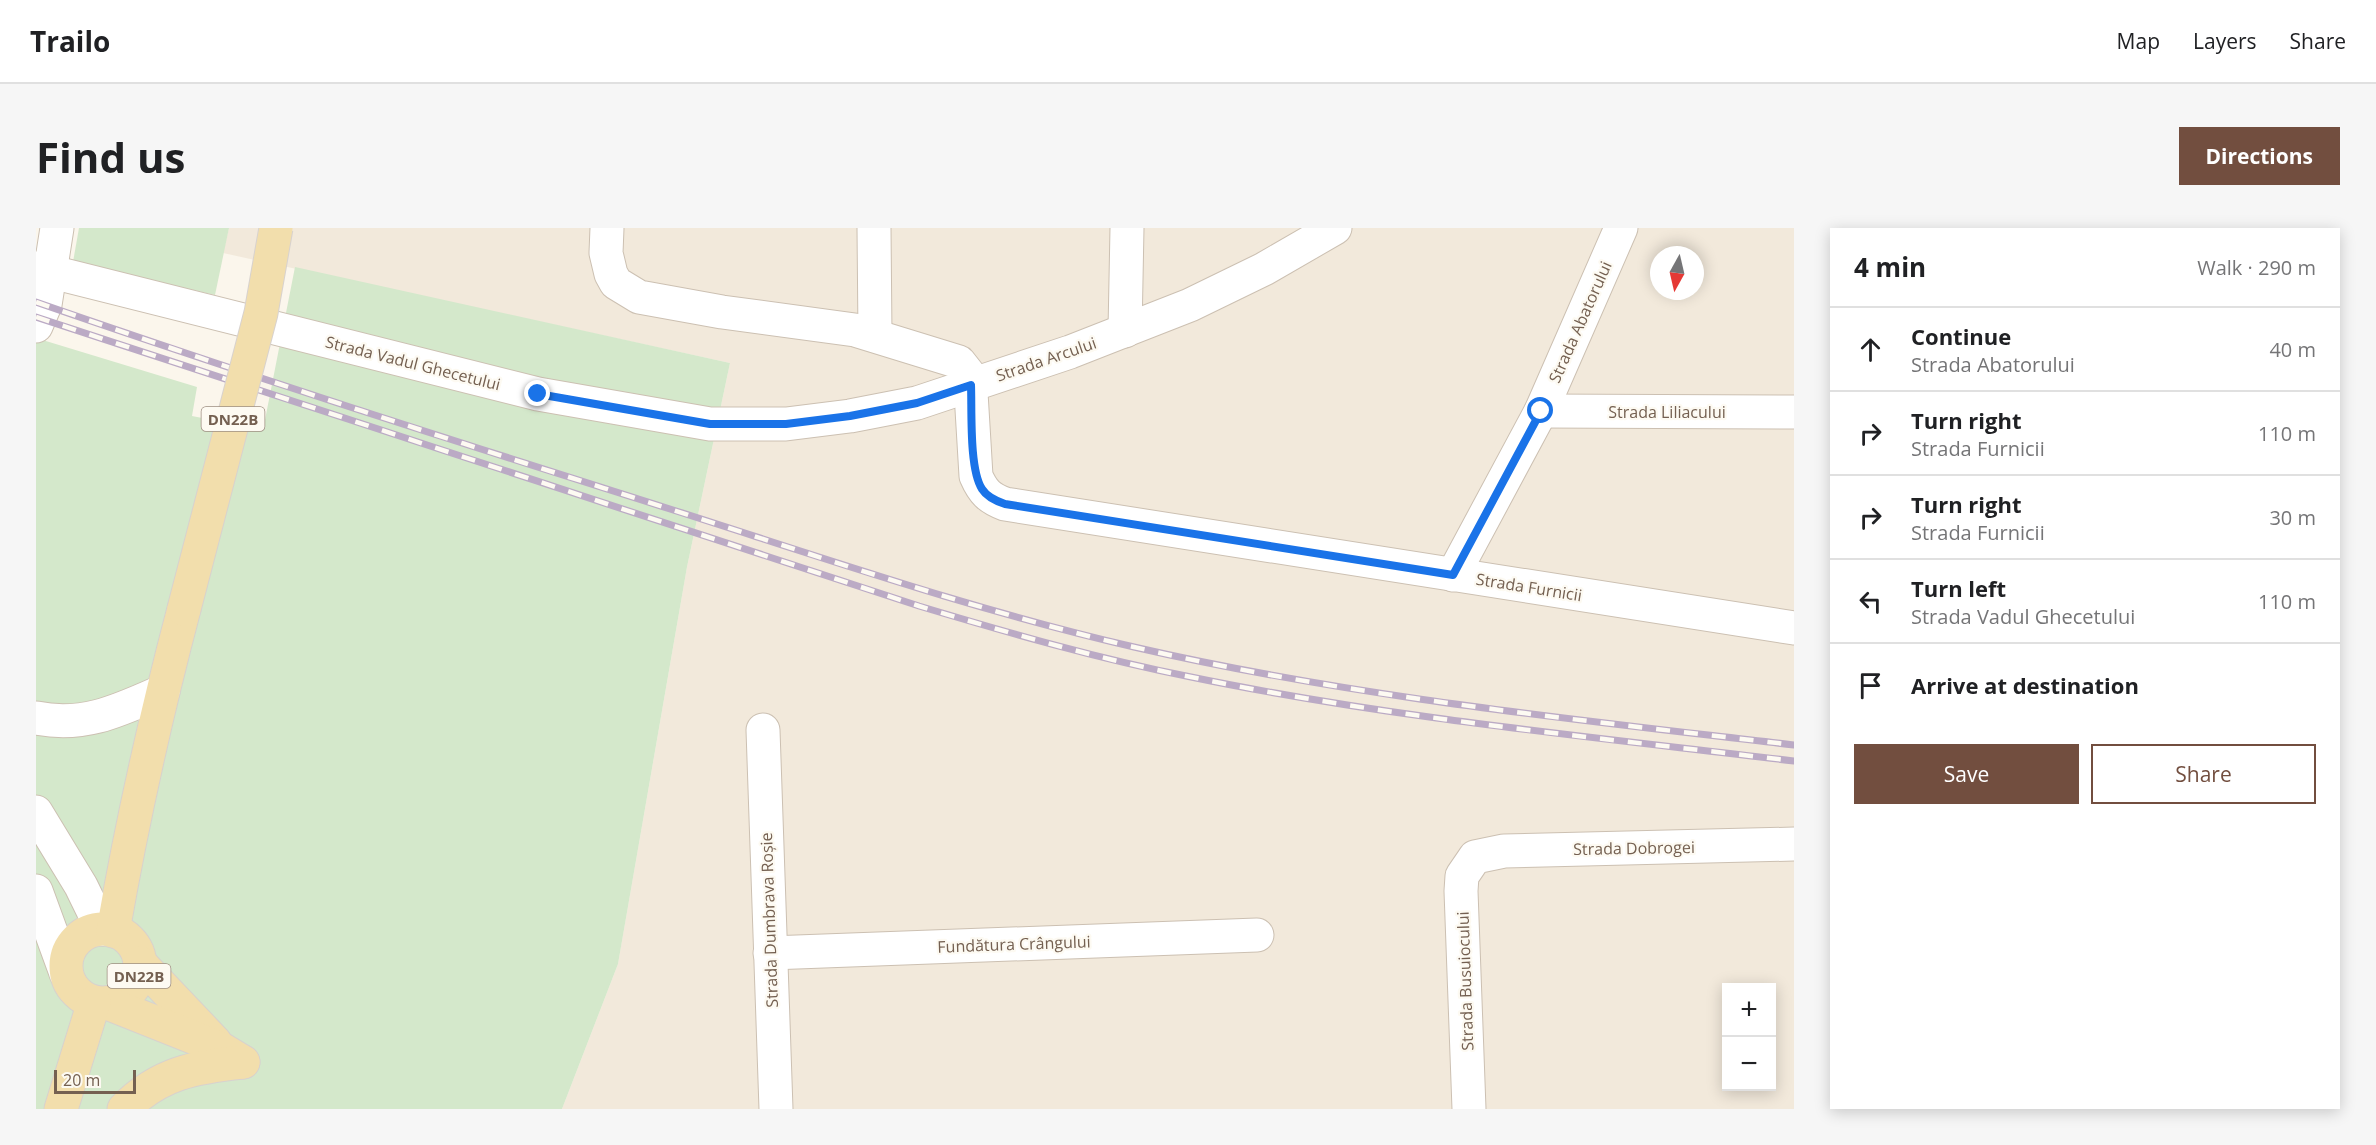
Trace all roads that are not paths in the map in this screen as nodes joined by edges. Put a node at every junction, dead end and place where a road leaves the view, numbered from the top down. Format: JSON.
{"nodes":[{"id":1,"x":57,"y":228,"type":"edge"},
{"id":2,"x":276,"y":228,"type":"edge"},
{"id":3,"x":607,"y":228,"type":"edge"},
{"id":4,"x":874,"y":228,"type":"edge"},
{"id":5,"x":1127,"y":228,"type":"edge"},
{"id":6,"x":1335,"y":228,"type":"edge"},
{"id":7,"x":1621,"y":228,"type":"edge"},
{"id":8,"x":43,"y":270,"type":"edge"},
{"id":9,"x":36,"y":326,"type":"edge"},
{"id":10,"x":1125,"y":332,"type":"junction"},
{"id":11,"x":875,"y":335,"type":"junction"},
{"id":12,"x":971,"y":385,"type":"junction"},
{"id":13,"x":1541,"y":411,"type":"junction"},
{"id":14,"x":1794,"y":412,"type":"edge"},
{"id":15,"x":1453,"y":575,"type":"junction"},
{"id":16,"x":1794,"y":628,"type":"edge"},
{"id":17,"x":163,"y":691,"type":"junction"},
{"id":18,"x":36,"y":718,"type":"edge"},
{"id":19,"x":763,"y":730,"type":"dead end"},
{"id":20,"x":36,"y":812,"type":"edge"},
{"id":21,"x":1794,"y":844,"type":"edge"},
{"id":22,"x":1475,"y":857,"type":"joint"},
{"id":23,"x":36,"y":891,"type":"edge"},
{"id":24,"x":107,"y":930,"type":"junction"},
{"id":25,"x":1257,"y":935,"type":"dead end"},
{"id":26,"x":770,"y":953,"type":"junction"},
{"id":27,"x":141,"y":963,"type":"junction"},
{"id":28,"x":66,"y":973,"type":"junction"},
{"id":29,"x":101,"y":1003,"type":"junction"},
{"id":30,"x":232,"y":1055,"type":"junction"},
{"id":31,"x":61,"y":1109,"type":"edge"},
{"id":32,"x":124,"y":1109,"type":"edge"},
{"id":33,"x":776,"y":1109,"type":"edge"},
{"id":34,"x":1469,"y":1109,"type":"edge"}],
"edges":[{"from":1,"to":8,"type":"street"},
{"from":2,"to":17,"type":"main road","number":"DN22B","bridge":true},
{"from":3,"to":11,"type":"street"},
{"from":4,"to":11,"type":"street"},
{"from":5,"to":10,"type":"street"},
{"from":6,"to":10,"type":"street","name":"Strada Arcului"},
{"from":7,"to":13,"type":"street","name":"Strada Abatorului"},
{"from":8,"to":9,"type":"street"},
{"from":8,"to":12,"type":"street","name":"Strada Vadul Ghecetului"},
{"from":10,"to":12,"type":"street","name":"Strada Arcului"},
{"from":11,"to":12,"type":"street"},
{"from":12,"to":15,"type":"street","name":"Strada Furnicii"},
{"from":13,"to":14,"type":"street","name":"Strada Liliacului"},
{"from":13,"to":15,"type":"street","name":"Strada Abatorului"},
{"from":15,"to":16,"type":"street","name":"Strada Furnicii"},
{"from":17,"to":18,"type":"street"},
{"from":17,"to":24,"type":"main road","number":"DN22B"},
{"from":19,"to":26,"type":"street","name":"Strada Dumbrava Roșie"},
{"from":20,"to":24,"type":"street"},
{"from":21,"to":22,"type":"street","name":"Strada Dobrogei"},
{"from":22,"to":34,"type":"street","name":"Strada Busuiocului"},
{"from":23,"to":28,"type":"street"},
{"from":24,"to":27,"type":"main road","number":"DN22B"},
{"from":24,"to":28,"type":"main road"},
{"from":25,"to":26,"type":"street","name":"Fundătura Crângului"},
{"from":26,"to":33,"type":"street","name":"Strada Dumbrava Roșie"},
{"from":27,"to":29,"type":"main road","number":"DN22B"},
{"from":27,"to":30,"type":"main road"},
{"from":28,"to":29,"type":"main road","number":"DN22B"},
{"from":29,"to":30,"type":"main road"},
{"from":29,"to":31,"type":"main road","number":"DN22B"},
{"from":30,"to":32,"type":"main road"}]}
